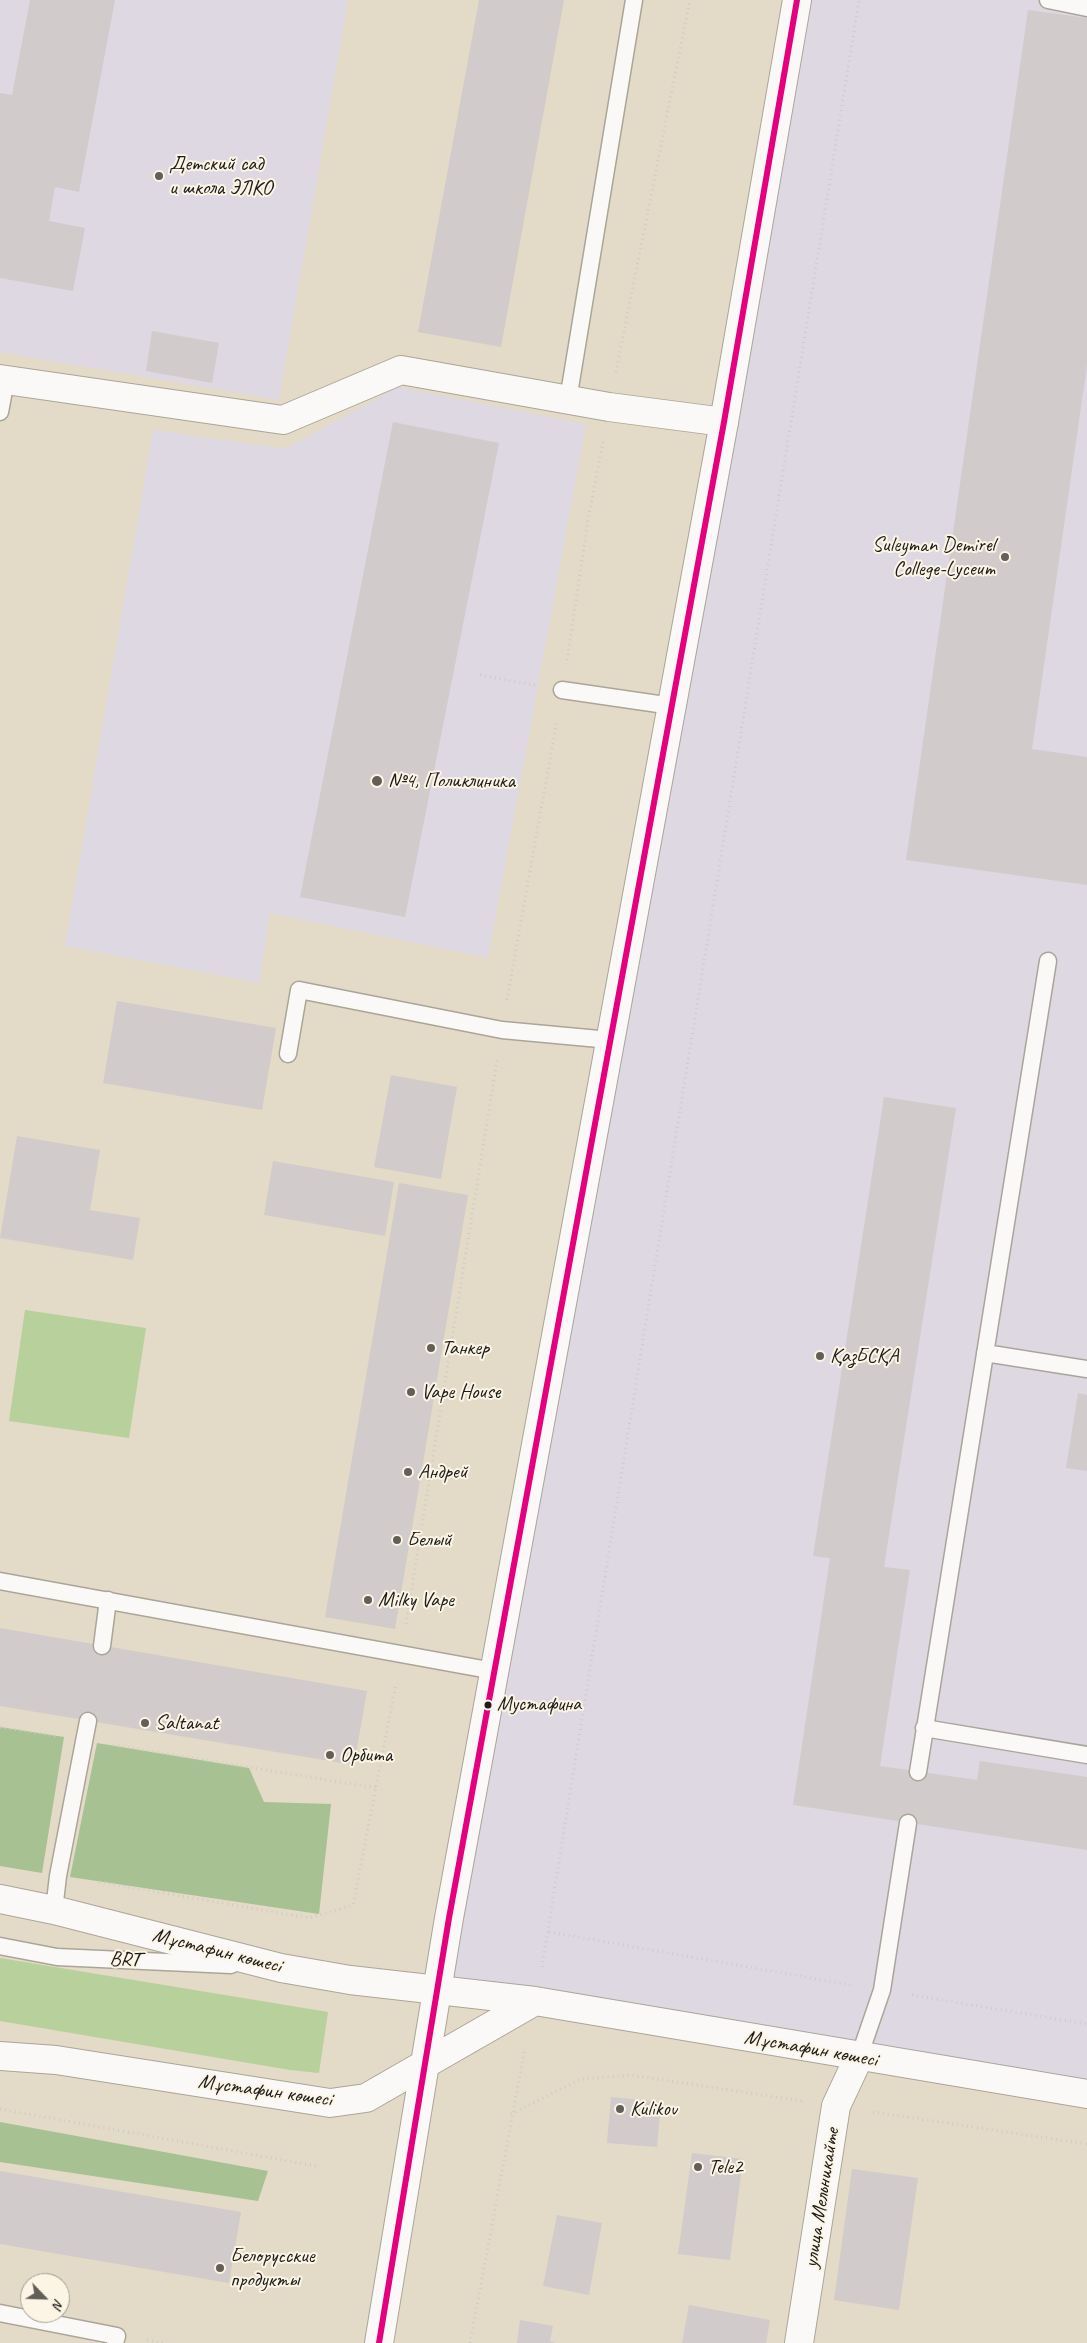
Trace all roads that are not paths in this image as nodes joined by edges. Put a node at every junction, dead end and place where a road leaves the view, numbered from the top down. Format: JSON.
{"nodes":[{"id":1,"x":634,"y":0,"type":"edge"},
{"id":2,"x":797,"y":0,"type":"edge"},
{"id":3,"x":1048,"y":0,"type":"edge"},
{"id":4,"x":1087,"y":8,"type":"edge"},
{"id":5,"x":3,"y":379,"type":"edge"},
{"id":6,"x":568,"y":400,"type":"junction"},
{"id":7,"x":0,"y":412,"type":"edge"},
{"id":8,"x":724,"y":422,"type":"junction"},
{"id":9,"x":562,"y":690,"type":"road end"},
{"id":10,"x":672,"y":706,"type":"junction"},
{"id":11,"x":1048,"y":961,"type":"dead end"},
{"id":12,"x":610,"y":1040,"type":"junction"},
{"id":13,"x":288,"y":1054,"type":"dead end"},
{"id":14,"x":985,"y":1354,"type":"junction"},
{"id":15,"x":1087,"y":1369,"type":"edge"},
{"id":16,"x":0,"y":1581,"type":"edge"},
{"id":17,"x":108,"y":1600,"type":"junction"},
{"id":18,"x":102,"y":1646,"type":"dead end"},
{"id":19,"x":494,"y":1671,"type":"junction"},
{"id":20,"x":88,"y":1721,"type":"dead end"},
{"id":21,"x":924,"y":1728,"type":"junction"},
{"id":22,"x":1087,"y":1755,"type":"edge"},
{"id":23,"x":918,"y":1772,"type":"dead end"},
{"id":24,"x":908,"y":1823,"type":"dead end"},
{"id":25,"x":0,"y":1899,"type":"edge"},
{"id":26,"x":54,"y":1910,"type":"junction"},
{"id":27,"x":0,"y":1946,"type":"edge"},
{"id":28,"x":280,"y":1968,"type":"junction"},
{"id":29,"x":436,"y":1990,"type":"junction"},
{"id":30,"x":535,"y":2001,"type":"junction"},
{"id":31,"x":0,"y":2047,"type":"edge"},
{"id":32,"x":0,"y":2056,"type":"edge"},
{"id":33,"x":859,"y":2057,"type":"junction"},
{"id":34,"x":56,"y":2060,"type":"junction"},
{"id":35,"x":422,"y":2068,"type":"junction"},
{"id":36,"x":1087,"y":2094,"type":"edge"},
{"id":37,"x":0,"y":2313,"type":"edge"},
{"id":38,"x":116,"y":2343,"type":"edge"},
{"id":39,"x":379,"y":2343,"type":"edge"},
{"id":40,"x":799,"y":2343,"type":"edge"}],
"edges":[{"from":1,"to":6,"type":"lane"},
{"from":2,"to":8,"type":"street"},
{"from":3,"to":4,"type":"lane"},
{"from":5,"to":6,"type":"street"},
{"from":5,"to":7,"type":"lane"},
{"from":6,"to":8,"type":"street"},
{"from":8,"to":10,"type":"street"},
{"from":9,"to":10,"type":"lane"},
{"from":10,"to":12,"type":"street"},
{"from":11,"to":14,"type":"lane"},
{"from":12,"to":13,"type":"lane"},
{"from":12,"to":19,"type":"street"},
{"from":14,"to":15,"type":"lane"},
{"from":14,"to":21,"type":"lane"},
{"from":16,"to":17,"type":"lane"},
{"from":17,"to":18,"type":"lane"},
{"from":17,"to":19,"type":"lane"},
{"from":19,"to":29,"type":"street"},
{"from":20,"to":26,"type":"lane"},
{"from":21,"to":22,"type":"lane"},
{"from":21,"to":23,"type":"lane"},
{"from":24,"to":33,"type":"lane"},
{"from":25,"to":26,"type":"street","name":"Мұcтафин көшесі"},
{"from":26,"to":28,"type":"street","name":"Мұcтафин көшесі"},
{"from":27,"to":28,"type":"lane","name":"BRT"},
{"from":28,"to":29,"type":"street","name":"Мұcтафин көшесі"},
{"from":29,"to":30,"type":"street","name":"Мұстафин көшесі"},
{"from":29,"to":35,"type":"street"},
{"from":30,"to":33,"type":"street","name":"Мұстафин көшесі"},
{"from":30,"to":35,"type":"street","name":"Мұстафин көшесі"},
{"from":31,"to":34,"type":"lane"},
{"from":32,"to":34,"type":"street","name":"Мұстафин көшесі"},
{"from":33,"to":36,"type":"street","name":"Мұстафин көшесі"},
{"from":33,"to":40,"type":"street","name":"улица Мельникайте"},
{"from":34,"to":35,"type":"street","name":"Мұстафин көшесі"},
{"from":35,"to":39,"type":"street"},
{"from":37,"to":38,"type":"lane"}]}
